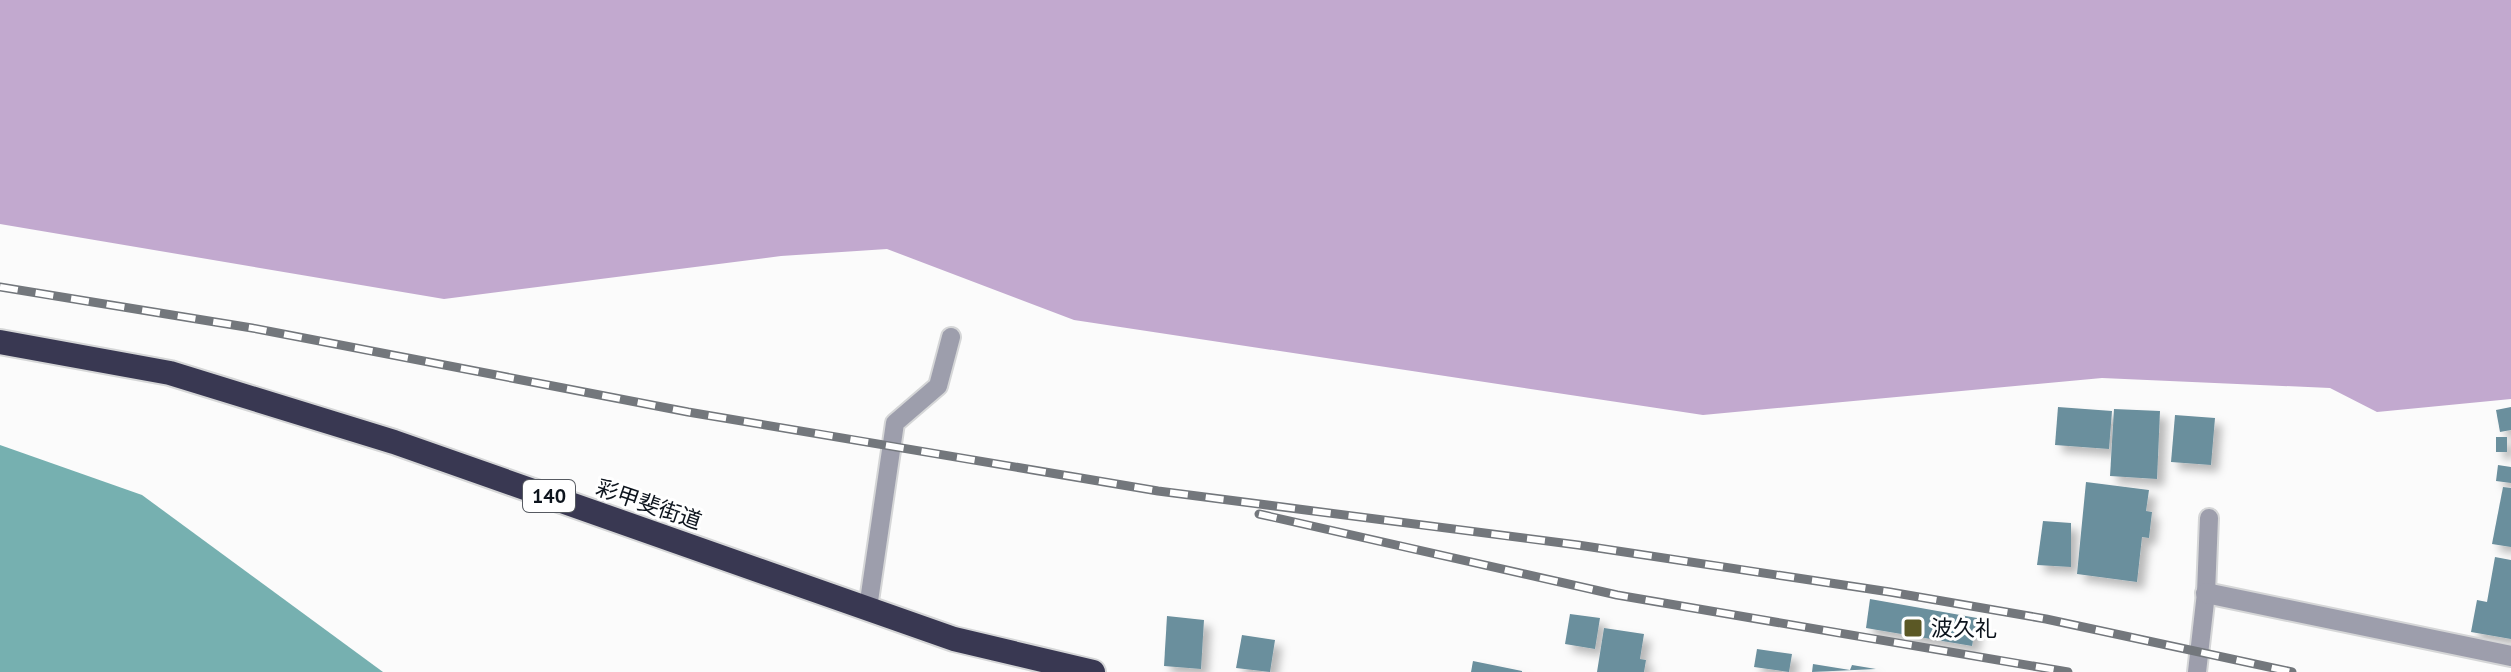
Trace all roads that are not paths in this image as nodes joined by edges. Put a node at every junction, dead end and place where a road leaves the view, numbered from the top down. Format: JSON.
{"nodes":[{"id":1,"x":951,"y":337,"type":"dead end"},
{"id":2,"x":0,"y":342,"type":"edge"},
{"id":3,"x":2209,"y":518,"type":"dead end"},
{"id":4,"x":2206,"y":593,"type":"junction"},
{"id":5,"x":868,"y":608,"type":"junction"},
{"id":6,"x":2511,"y":656,"type":"edge"},
{"id":7,"x":1093,"y":672,"type":"edge"},
{"id":8,"x":2197,"y":672,"type":"edge"}],
"edges":[{"from":1,"to":5,"type":"lane"},
{"from":2,"to":5,"type":"highway","name":"彩甲斐街道","number":"140"},
{"from":3,"to":4,"type":"lane"},
{"from":4,"to":6,"type":"street"},
{"from":4,"to":8,"type":"lane"},
{"from":5,"to":7,"type":"highway","name":"彩甲斐街道","number":"140"}]}
